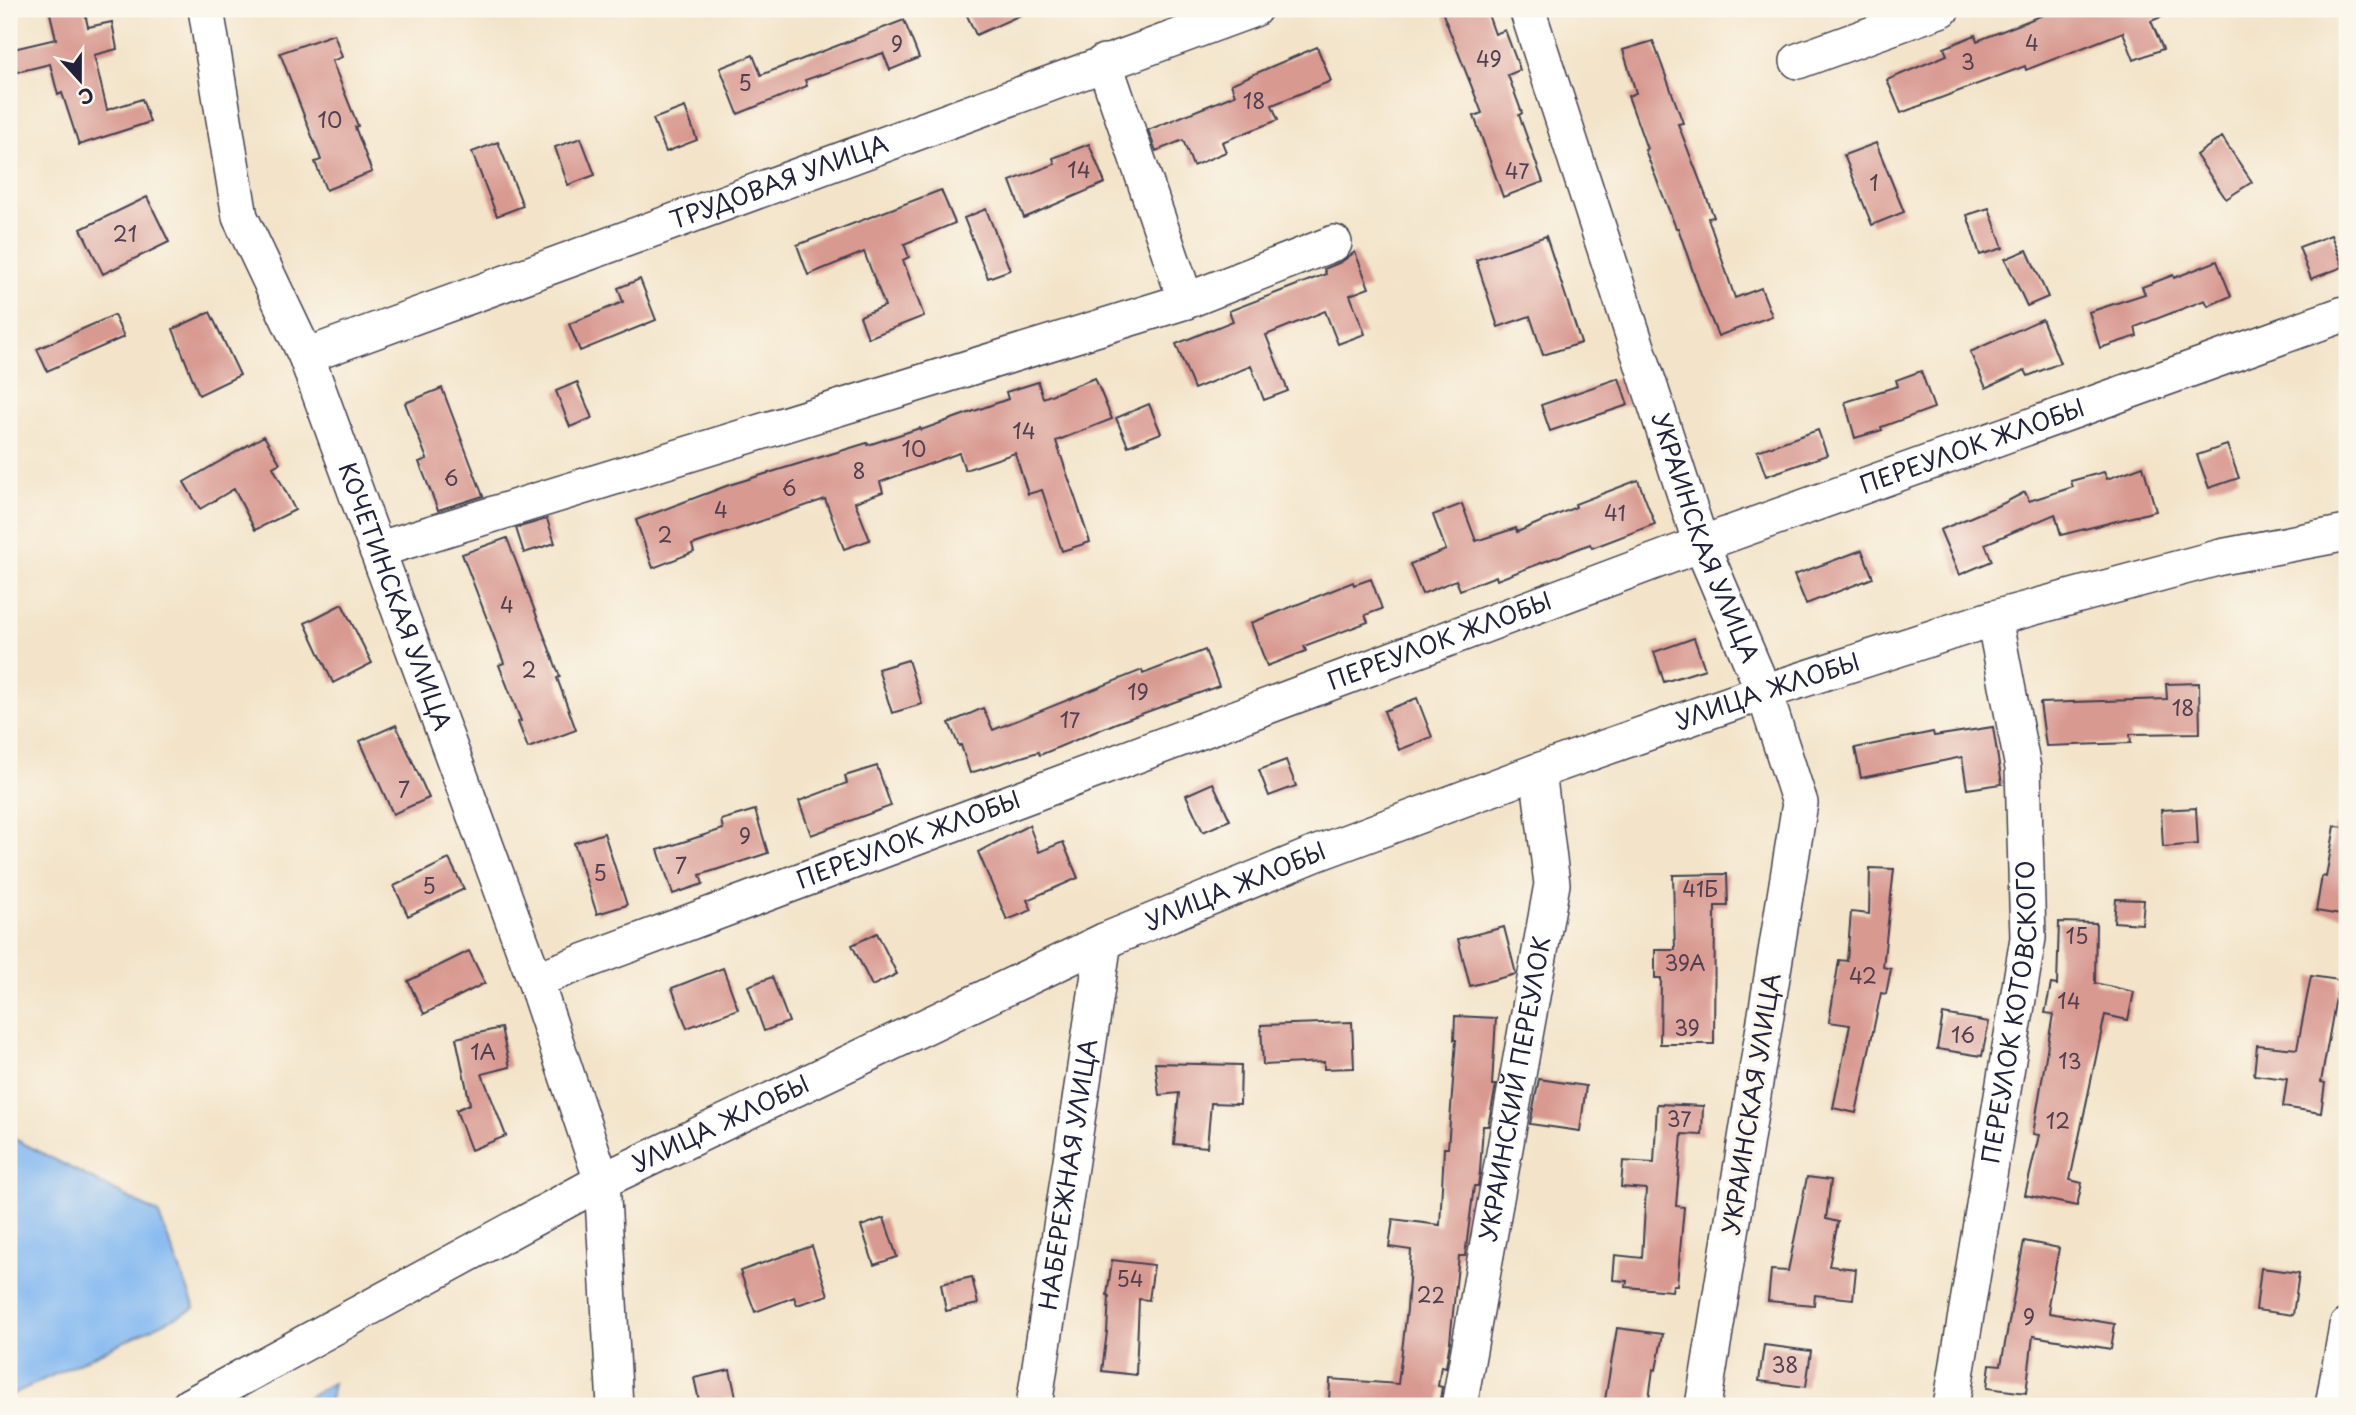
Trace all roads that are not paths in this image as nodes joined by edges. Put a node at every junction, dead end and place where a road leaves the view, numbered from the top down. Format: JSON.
{"nodes":[{"id":1,"x":206,"y":9,"type":"edge"},
{"id":2,"x":1254,"y":9,"type":"edge"},
{"id":3,"x":1527,"y":9,"type":"edge"},
{"id":4,"x":1942,"y":9,"type":"edge"},
{"id":5,"x":1798,"y":61,"type":"dead end"},
{"id":6,"x":1104,"y":62,"type":"junction"},
{"id":7,"x":1334,"y":243,"type":"dead end"},
{"id":8,"x":1186,"y":301,"type":"junction"},
{"id":9,"x":2347,"y":313,"type":"edge"},
{"id":10,"x":306,"y":356,"type":"junction"},
{"id":11,"x":2347,"y":533,"type":"edge"},
{"id":12,"x":1701,"y":544,"type":"junction"},
{"id":13,"x":377,"y":550,"type":"junction"},
{"id":14,"x":1994,"y":618,"type":"junction"},
{"id":15,"x":1763,"y":692,"type":"junction"},
{"id":16,"x":1538,"y":771,"type":"junction"},
{"id":17,"x":1104,"y":941,"type":"junction"},
{"id":18,"x":535,"y":980,"type":"junction"},
{"id":19,"x":602,"y":1181,"type":"junction"},
{"id":20,"x":2347,"y":1326,"type":"edge"},
{"id":21,"x":189,"y":1406,"type":"edge"},
{"id":22,"x":615,"y":1406,"type":"edge"},
{"id":23,"x":1034,"y":1406,"type":"edge"},
{"id":24,"x":1460,"y":1406,"type":"edge"},
{"id":25,"x":1703,"y":1406,"type":"edge"},
{"id":26,"x":1951,"y":1406,"type":"edge"},
{"id":27,"x":2333,"y":1406,"type":"edge"}],
"edges":[{"from":1,"to":10,"type":"street","name":"КОЧЕТИНСКАЯ УЛИЦА"},
{"from":2,"to":6,"type":"street","name":"ТРУДОВАЯ УЛИЦА"},
{"from":3,"to":12,"type":"street","name":"УКРАИНСКАЯ УЛИЦА"},
{"from":4,"to":5,"type":"street"},
{"from":6,"to":8,"type":"street"},
{"from":6,"to":10,"type":"street","name":"ТРУДОВАЯ УЛИЦА"},
{"from":7,"to":8,"type":"street"},
{"from":8,"to":13,"type":"street"},
{"from":9,"to":12,"type":"street","name":"ПЕРЕУЛОК ЖЛОБЫ"},
{"from":10,"to":13,"type":"street","name":"КОЧЕТИНСКАЯ УЛИЦА"},
{"from":11,"to":14,"type":"street","name":"УЛИЦА ЖЛОБЫ"},
{"from":12,"to":15,"type":"street","name":"УКРАИНСКАЯ УЛИЦА"},
{"from":12,"to":18,"type":"street","name":"ПЕРЕУЛОК ЖЛОБЫ"},
{"from":13,"to":18,"type":"street","name":"КОЧЕТИНСКАЯ УЛИЦА"},
{"from":14,"to":15,"type":"street","name":"УЛИЦА ЖЛОБЫ"},
{"from":14,"to":26,"type":"street","name":"ПЕРЕУЛОК КОТОВСКОГО"},
{"from":15,"to":16,"type":"street","name":"УЛИЦА ЖЛОБЫ"},
{"from":15,"to":25,"type":"street","name":"УКРАИНСКАЯ УЛИЦА"},
{"from":16,"to":17,"type":"street","name":"УЛИЦА ЖЛОБЫ"},
{"from":16,"to":24,"type":"street","name":"УКРАИНСКИЙ ПЕРЕУЛОК"},
{"from":17,"to":19,"type":"street","name":"УЛИЦА ЖЛОБЫ"},
{"from":17,"to":23,"type":"street","name":"НАБЕРЕЖНАЯ УЛИЦА"},
{"from":18,"to":19,"type":"street","name":"КОЧЕТИНСКАЯ УЛИЦА"},
{"from":19,"to":21,"type":"street","name":"УЛИЦА ЖЛОБЫ"},
{"from":19,"to":22,"type":"street"},
{"from":20,"to":27,"type":"street"}]}
